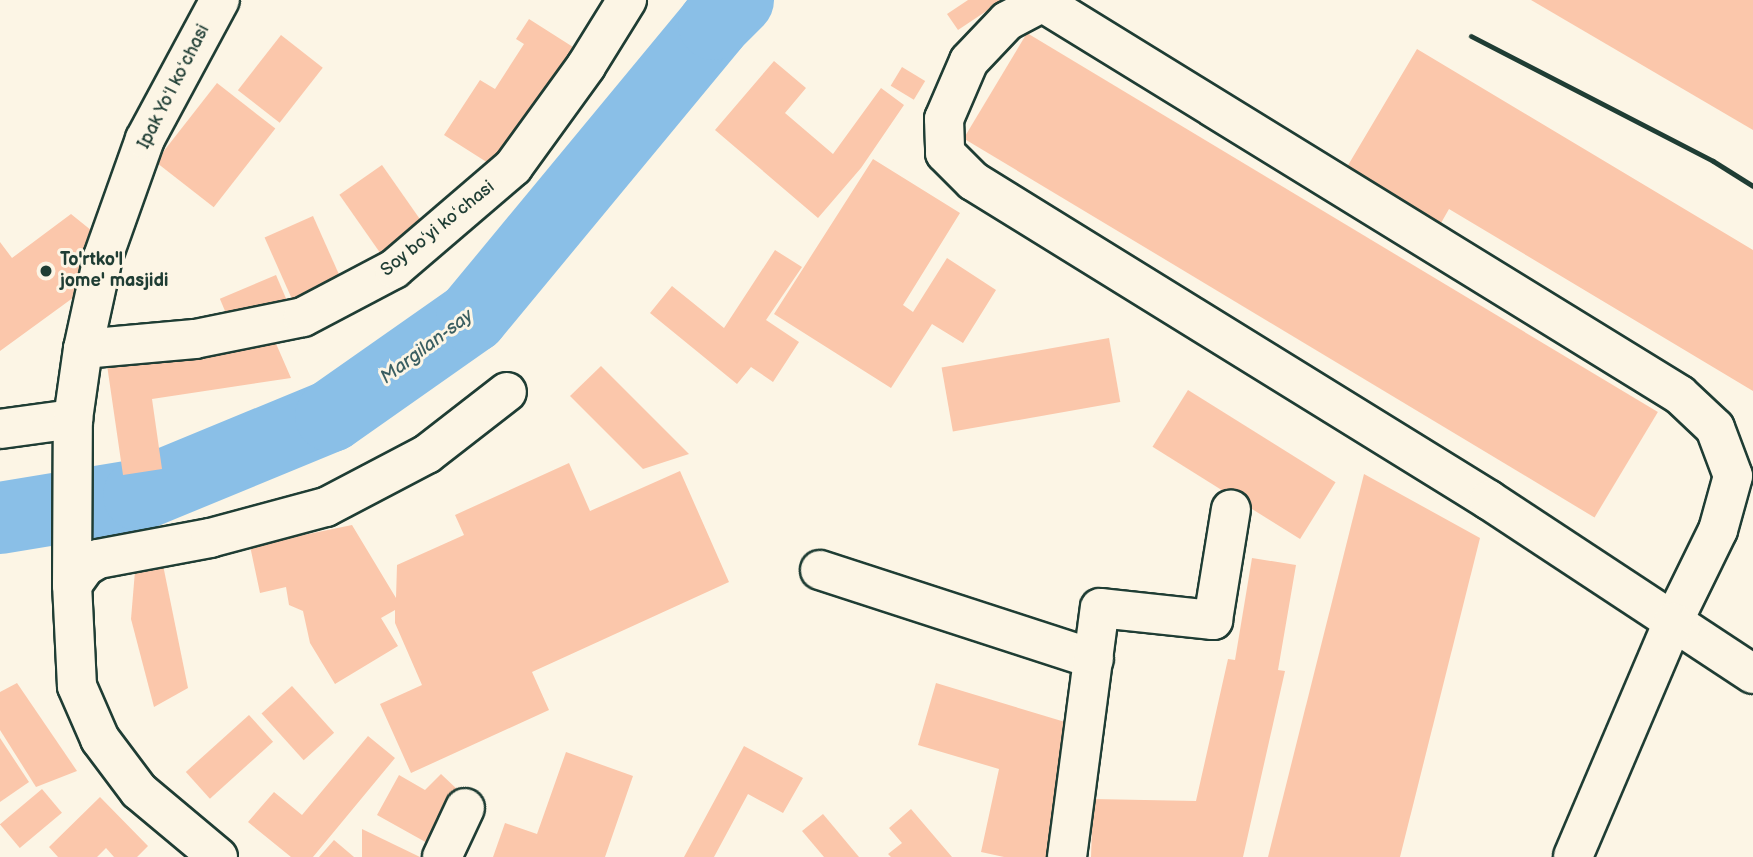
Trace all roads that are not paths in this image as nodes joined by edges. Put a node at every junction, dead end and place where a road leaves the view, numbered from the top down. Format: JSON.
{"nodes":[{"id":1,"x":220,"y":0,"type":"edge"},
{"id":2,"x":627,"y":0,"type":"edge"},
{"id":3,"x":1045,"y":1,"type":"edge"},
{"id":4,"x":83,"y":349,"type":"junction"},
{"id":5,"x":507,"y":392,"type":"dead end"},
{"id":6,"x":74,"y":419,"type":"junction"},
{"id":7,"x":0,"y":429,"type":"edge"},
{"id":8,"x":1231,"y":509,"type":"dead end"},
{"id":9,"x":820,"y":570,"type":"dead end"},
{"id":10,"x":72,"y":584,"type":"junction"},
{"id":11,"x":1673,"y":622,"type":"junction"},
{"id":12,"x":1094,"y":659,"type":"junction"},
{"id":13,"x":1753,"y":674,"type":"edge"},
{"id":14,"x":465,"y":808,"type":"dead end"},
{"id":15,"x":218,"y":857,"type":"edge"},
{"id":16,"x":442,"y":857,"type":"edge"},
{"id":17,"x":1067,"y":857,"type":"edge"},
{"id":18,"x":1573,"y":857,"type":"edge"}],
"edges":[{"from":1,"to":4,"type":"street","name":"Ipak Yoʻl koʻchasi"},
{"from":2,"to":4,"type":"street","name":"Soy boʻyi koʻchasi"},
{"from":3,"to":11,"type":"street"},
{"from":3,"to":11,"type":"street"},
{"from":4,"to":6,"type":"street","name":"Ipak Yoʻl koʻchasi"},
{"from":5,"to":10,"type":"street"},
{"from":6,"to":7,"type":"street"},
{"from":6,"to":10,"type":"street","name":"Ipak Yoʻl koʻchasi"},
{"from":8,"to":12,"type":"street"},
{"from":9,"to":12,"type":"street"},
{"from":10,"to":15,"type":"street","name":"Ipak Yoʻl koʻchasi"},
{"from":11,"to":13,"type":"street"},
{"from":11,"to":18,"type":"street"},
{"from":12,"to":17,"type":"street"},
{"from":14,"to":16,"type":"street"}]}
